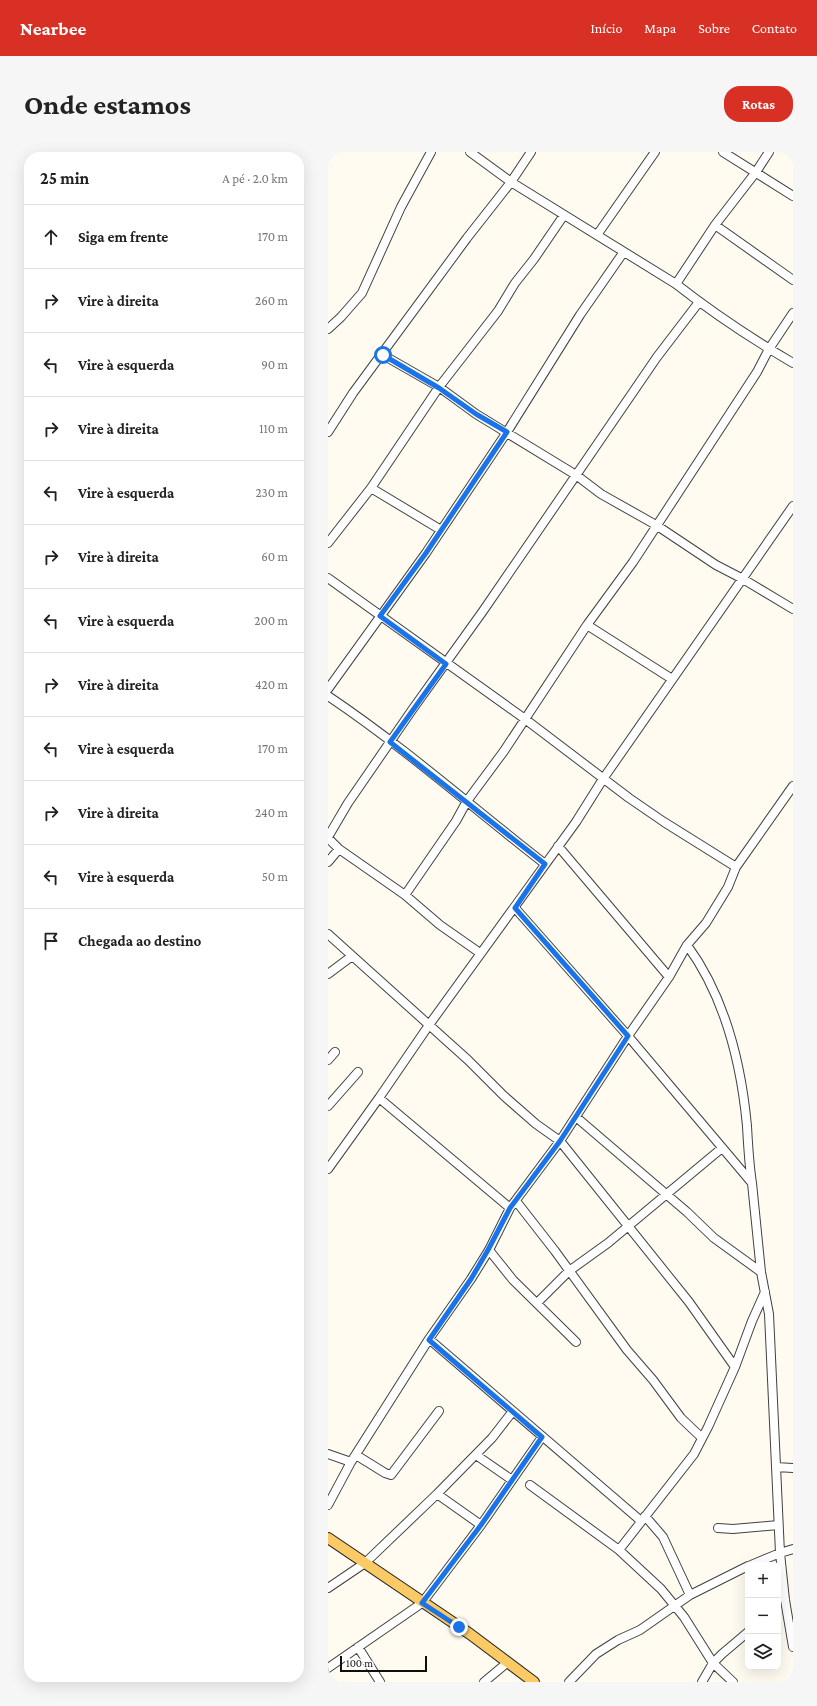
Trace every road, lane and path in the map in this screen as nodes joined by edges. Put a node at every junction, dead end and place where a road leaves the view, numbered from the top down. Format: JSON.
{"nodes":[{"id":1,"x":431,"y":152,"type":"edge"},
{"id":2,"x":470,"y":152,"type":"edge"},
{"id":3,"x":531,"y":152,"type":"edge"},
{"id":4,"x":655,"y":152,"type":"edge"},
{"id":5,"x":723,"y":152,"type":"edge"},
{"id":6,"x":769,"y":152,"type":"edge"},
{"id":7,"x":756,"y":172,"type":"junction"},
{"id":8,"x":511,"y":182,"type":"junction"},
{"id":9,"x":793,"y":196,"type":"edge"},
{"id":10,"x":564,"y":215,"type":"junction"},
{"id":11,"x":715,"y":225,"type":"junction"},
{"id":12,"x":597,"y":235,"type":"junction"},
{"id":13,"x":624,"y":253,"type":"junction"},
{"id":14,"x":793,"y":280,"type":"edge"},
{"id":15,"x":676,"y":284,"type":"junction"},
{"id":16,"x":699,"y":302,"type":"junction"},
{"id":17,"x":793,"y":313,"type":"edge"},
{"id":18,"x":328,"y":329,"type":"edge"},
{"id":19,"x":769,"y":349,"type":"junction"},
{"id":20,"x":383,"y":355,"type":"junction"},
{"id":21,"x":793,"y":363,"type":"edge"},
{"id":22,"x":439,"y":388,"type":"junction"},
{"id":23,"x":328,"y":432,"type":"edge"},
{"id":24,"x":507,"y":432,"type":"junction"},
{"id":25,"x":576,"y":475,"type":"junction"},
{"id":26,"x":371,"y":488,"type":"junction"},
{"id":27,"x":793,"y":506,"type":"edge"},
{"id":28,"x":656,"y":525,"type":"junction"},
{"id":29,"x":441,"y":530,"type":"junction"},
{"id":30,"x":328,"y":543,"type":"edge"},
{"id":31,"x":328,"y":578,"type":"edge"},
{"id":32,"x":743,"y":579,"type":"junction"},
{"id":33,"x":793,"y":609,"type":"edge"},
{"id":34,"x":380,"y":616,"type":"junction"},
{"id":35,"x":587,"y":625,"type":"junction"},
{"id":36,"x":446,"y":664,"type":"junction"},
{"id":37,"x":672,"y":679,"type":"junction"},
{"id":38,"x":328,"y":689,"type":"edge"},
{"id":39,"x":328,"y":696,"type":"edge"},
{"id":40,"x":525,"y":719,"type":"junction"},
{"id":41,"x":390,"y":742,"type":"junction"},
{"id":42,"x":603,"y":779,"type":"junction"},
{"id":43,"x":793,"y":786,"type":"edge"},
{"id":44,"x":467,"y":801,"type":"junction"},
{"id":45,"x":328,"y":838,"type":"edge"},
{"id":46,"x":558,"y":846,"type":"junction"},
{"id":47,"x":339,"y":849,"type":"junction"},
{"id":48,"x":328,"y":862,"type":"edge"},
{"id":49,"x":545,"y":864,"type":"junction"},
{"id":50,"x":736,"y":867,"type":"junction"},
{"id":51,"x":405,"y":895,"type":"junction"},
{"id":52,"x":515,"y":908,"type":"junction"},
{"id":53,"x":328,"y":934,"type":"edge"},
{"id":54,"x":687,"y":945,"type":"junction"},
{"id":55,"x":480,"y":953,"type":"junction"},
{"id":56,"x":352,"y":956,"type":"junction"},
{"id":57,"x":328,"y":974,"type":"edge"},
{"id":58,"x":669,"y":977,"type":"junction"},
{"id":59,"x":428,"y":1025,"type":"junction"},
{"id":60,"x":628,"y":1036,"type":"junction"},
{"id":61,"x":335,"y":1052,"type":"dead end"},
{"id":62,"x":328,"y":1060,"type":"edge"},
{"id":63,"x":358,"y":1072,"type":"dead end"},
{"id":64,"x":379,"y":1098,"type":"junction"},
{"id":65,"x":328,"y":1106,"type":"edge"},
{"id":66,"x":576,"y":1117,"type":"junction"},
{"id":67,"x":560,"y":1141,"type":"junction"},
{"id":68,"x":722,"y":1148,"type":"junction"},
{"id":69,"x":328,"y":1169,"type":"edge"},
{"id":70,"x":752,"y":1183,"type":"junction"},
{"id":71,"x":666,"y":1195,"type":"junction"},
{"id":72,"x":516,"y":1201,"type":"junction"},
{"id":73,"x":510,"y":1208,"type":"junction"},
{"id":74,"x":628,"y":1225,"type":"junction"},
{"id":75,"x":488,"y":1250,"type":"junction"},
{"id":76,"x":569,"y":1271,"type":"junction"},
{"id":77,"x":761,"y":1272,"type":"junction"},
{"id":78,"x":765,"y":1292,"type":"junction"},
{"id":79,"x":538,"y":1303,"type":"junction"},
{"id":80,"x":429,"y":1340,"type":"junction"},
{"id":81,"x":576,"y":1342,"type":"dead end"},
{"id":82,"x":735,"y":1367,"type":"junction"},
{"id":83,"x":439,"y":1410,"type":"dead end"},
{"id":84,"x":513,"y":1411,"type":"junction"},
{"id":85,"x":542,"y":1437,"type":"junction"},
{"id":86,"x":702,"y":1438,"type":"junction"},
{"id":87,"x":328,"y":1454,"type":"edge"},
{"id":88,"x":356,"y":1455,"type":"junction"},
{"id":89,"x":476,"y":1455,"type":"junction"},
{"id":90,"x":351,"y":1462,"type":"junction"},
{"id":91,"x":776,"y":1466,"type":"junction"},
{"id":92,"x":793,"y":1468,"type":"edge"},
{"id":93,"x":512,"y":1480,"type":"junction"},
{"id":94,"x":530,"y":1485,"type":"dead end"},
{"id":95,"x":437,"y":1494,"type":"junction"},
{"id":96,"x":328,"y":1505,"type":"edge"},
{"id":97,"x":643,"y":1518,"type":"junction"},
{"id":98,"x":481,"y":1525,"type":"junction"},
{"id":99,"x":778,"y":1525,"type":"junction"},
{"id":100,"x":718,"y":1528,"type":"dead end"},
{"id":101,"x":328,"y":1538,"type":"edge"},
{"id":102,"x":619,"y":1550,"type":"junction"},
{"id":103,"x":793,"y":1550,"type":"edge"},
{"id":104,"x":780,"y":1553,"type":"junction"},
{"id":105,"x":758,"y":1562,"type":"edge"},
{"id":106,"x":365,"y":1563,"type":"junction"},
{"id":107,"x":745,"y":1568,"type":"edge"},
{"id":108,"x":328,"y":1588,"type":"edge"},
{"id":109,"x":690,"y":1595,"type":"junction"},
{"id":110,"x":785,"y":1600,"type":"junction"},
{"id":111,"x":422,"y":1603,"type":"junction"},
{"id":112,"x":781,"y":1603,"type":"edge"},
{"id":113,"x":675,"y":1605,"type":"junction"},
{"id":114,"x":746,"y":1634,"type":"edge"},
{"id":115,"x":358,"y":1647,"type":"junction"},
{"id":116,"x":793,"y":1647,"type":"edge"},
{"id":117,"x":508,"y":1662,"type":"junction"},
{"id":118,"x":713,"y":1663,"type":"junction"},
{"id":119,"x":328,"y":1668,"type":"edge"},
{"id":120,"x":380,"y":1682,"type":"edge"},
{"id":121,"x":484,"y":1682,"type":"edge"},
{"id":122,"x":534,"y":1682,"type":"edge"},
{"id":123,"x":569,"y":1682,"type":"edge"},
{"id":124,"x":702,"y":1682,"type":"edge"},
{"id":125,"x":733,"y":1682,"type":"edge"}],
"edges":[{"from":1,"to":18,"type":"street"},
{"from":2,"to":8,"type":"street"},
{"from":3,"to":8,"type":"street"},
{"from":4,"to":12,"type":"street"},
{"from":5,"to":7,"type":"street"},
{"from":6,"to":7,"type":"street"},
{"from":7,"to":9,"type":"street"},
{"from":7,"to":11,"type":"street"},
{"from":8,"to":10,"type":"street"},
{"from":8,"to":20,"type":"street"},
{"from":10,"to":12,"type":"street"},
{"from":10,"to":22,"type":"street"},
{"from":11,"to":14,"type":"street"},
{"from":11,"to":15,"type":"street"},
{"from":12,"to":13,"type":"street"},
{"from":13,"to":15,"type":"street"},
{"from":13,"to":24,"type":"street"},
{"from":15,"to":16,"type":"street"},
{"from":16,"to":19,"type":"street"},
{"from":16,"to":25,"type":"street"},
{"from":17,"to":19,"type":"street"},
{"from":19,"to":21,"type":"street"},
{"from":19,"to":28,"type":"street"},
{"from":20,"to":22,"type":"street"},
{"from":20,"to":23,"type":"street"},
{"from":22,"to":24,"type":"street"},
{"from":22,"to":26,"type":"street"},
{"from":24,"to":25,"type":"street"},
{"from":24,"to":29,"type":"street"},
{"from":25,"to":28,"type":"street"},
{"from":25,"to":36,"type":"street"},
{"from":26,"to":29,"type":"street"},
{"from":26,"to":30,"type":"street"},
{"from":27,"to":32,"type":"street"},
{"from":28,"to":32,"type":"street"},
{"from":28,"to":35,"type":"street"},
{"from":29,"to":34,"type":"street"},
{"from":31,"to":34,"type":"street"},
{"from":32,"to":33,"type":"street"},
{"from":32,"to":37,"type":"street"},
{"from":34,"to":36,"type":"street"},
{"from":34,"to":38,"type":"street"},
{"from":35,"to":37,"type":"street"},
{"from":35,"to":40,"type":"street"},
{"from":36,"to":40,"type":"street"},
{"from":36,"to":41,"type":"street"},
{"from":37,"to":42,"type":"street"},
{"from":39,"to":41,"type":"street"},
{"from":40,"to":42,"type":"street"},
{"from":40,"to":44,"type":"street"},
{"from":41,"to":44,"type":"street"},
{"from":41,"to":45,"type":"street"},
{"from":42,"to":46,"type":"street"},
{"from":42,"to":50,"type":"street"},
{"from":43,"to":50,"type":"street"},
{"from":44,"to":49,"type":"street"},
{"from":44,"to":51,"type":"street"},
{"from":45,"to":47,"type":"street"},
{"from":46,"to":49,"type":"street"},
{"from":46,"to":58,"type":"street"},
{"from":47,"to":48,"type":"street"},
{"from":47,"to":51,"type":"street"},
{"from":49,"to":52,"type":"street"},
{"from":50,"to":54,"type":"street"},
{"from":51,"to":55,"type":"street"},
{"from":52,"to":55,"type":"street"},
{"from":52,"to":60,"type":"street"},
{"from":53,"to":56,"type":"street"},
{"from":54,"to":58,"type":"street"},
{"from":54,"to":70,"type":"street"},
{"from":55,"to":59,"type":"street"},
{"from":56,"to":57,"type":"street"},
{"from":56,"to":59,"type":"street"},
{"from":58,"to":60,"type":"street"},
{"from":59,"to":64,"type":"street"},
{"from":59,"to":67,"type":"street"},
{"from":60,"to":66,"type":"street"},
{"from":60,"to":68,"type":"street"},
{"from":61,"to":62,"type":"street"},
{"from":63,"to":65,"type":"street"},
{"from":64,"to":69,"type":"street"},
{"from":64,"to":73,"type":"street"},
{"from":66,"to":67,"type":"street"},
{"from":66,"to":71,"type":"street"},
{"from":67,"to":72,"type":"street"},
{"from":67,"to":74,"type":"street"},
{"from":68,"to":70,"type":"street"},
{"from":68,"to":71,"type":"street"},
{"from":70,"to":77,"type":"street"},
{"from":71,"to":74,"type":"street"},
{"from":71,"to":77,"type":"street"},
{"from":72,"to":73,"type":"street"},
{"from":72,"to":76,"type":"street"},
{"from":73,"to":75,"type":"street"},
{"from":74,"to":76,"type":"street"},
{"from":74,"to":82,"type":"street"},
{"from":75,"to":79,"type":"street"},
{"from":75,"to":80,"type":"street"},
{"from":76,"to":79,"type":"street"},
{"from":76,"to":86,"type":"street"},
{"from":77,"to":78,"type":"street"},
{"from":78,"to":82,"type":"street"},
{"from":78,"to":91,"type":"street"},
{"from":79,"to":81,"type":"street"},
{"from":80,"to":84,"type":"street"},
{"from":80,"to":88,"type":"street"},
{"from":82,"to":86,"type":"street"},
{"from":83,"to":88,"type":"street"},
{"from":84,"to":85,"type":"street"},
{"from":84,"to":89,"type":"street"},
{"from":85,"to":93,"type":"street"},
{"from":85,"to":97,"type":"street"},
{"from":86,"to":97,"type":"street"},
{"from":87,"to":90,"type":"street"},
{"from":88,"to":90,"type":"street"},
{"from":89,"to":93,"type":"street"},
{"from":89,"to":95,"type":"street"},
{"from":90,"to":96,"type":"street"},
{"from":91,"to":92,"type":"street"},
{"from":91,"to":99,"type":"street"},
{"from":93,"to":98,"type":"street"},
{"from":94,"to":102,"type":"street"},
{"from":95,"to":98,"type":"street"},
{"from":95,"to":106,"type":"street"},
{"from":97,"to":102,"type":"street"},
{"from":97,"to":109,"type":"street"},
{"from":98,"to":111,"type":"street"},
{"from":99,"to":100,"type":"street"},
{"from":99,"to":104,"type":"street"},
{"from":101,"to":106,"type":"main road"},
{"from":102,"to":113,"type":"street"},
{"from":103,"to":104,"type":"street"},
{"from":104,"to":105,"type":"street"},
{"from":104,"to":110,"type":"street"},
{"from":106,"to":108,"type":"street"},
{"from":106,"to":111,"type":"main road"},
{"from":107,"to":109,"type":"street"},
{"from":109,"to":113,"type":"street"},
{"from":110,"to":112,"type":"street"},
{"from":110,"to":116,"type":"street"},
{"from":111,"to":115,"type":"street"},
{"from":111,"to":117,"type":"main road"},
{"from":113,"to":118,"type":"street"},
{"from":113,"to":123,"type":"street"},
{"from":114,"to":118,"type":"street"},
{"from":115,"to":119,"type":"street"},
{"from":115,"to":120,"type":"street"},
{"from":117,"to":121,"type":"street"},
{"from":117,"to":122,"type":"main road"},
{"from":118,"to":124,"type":"street"},
{"from":118,"to":125,"type":"street"}]}
